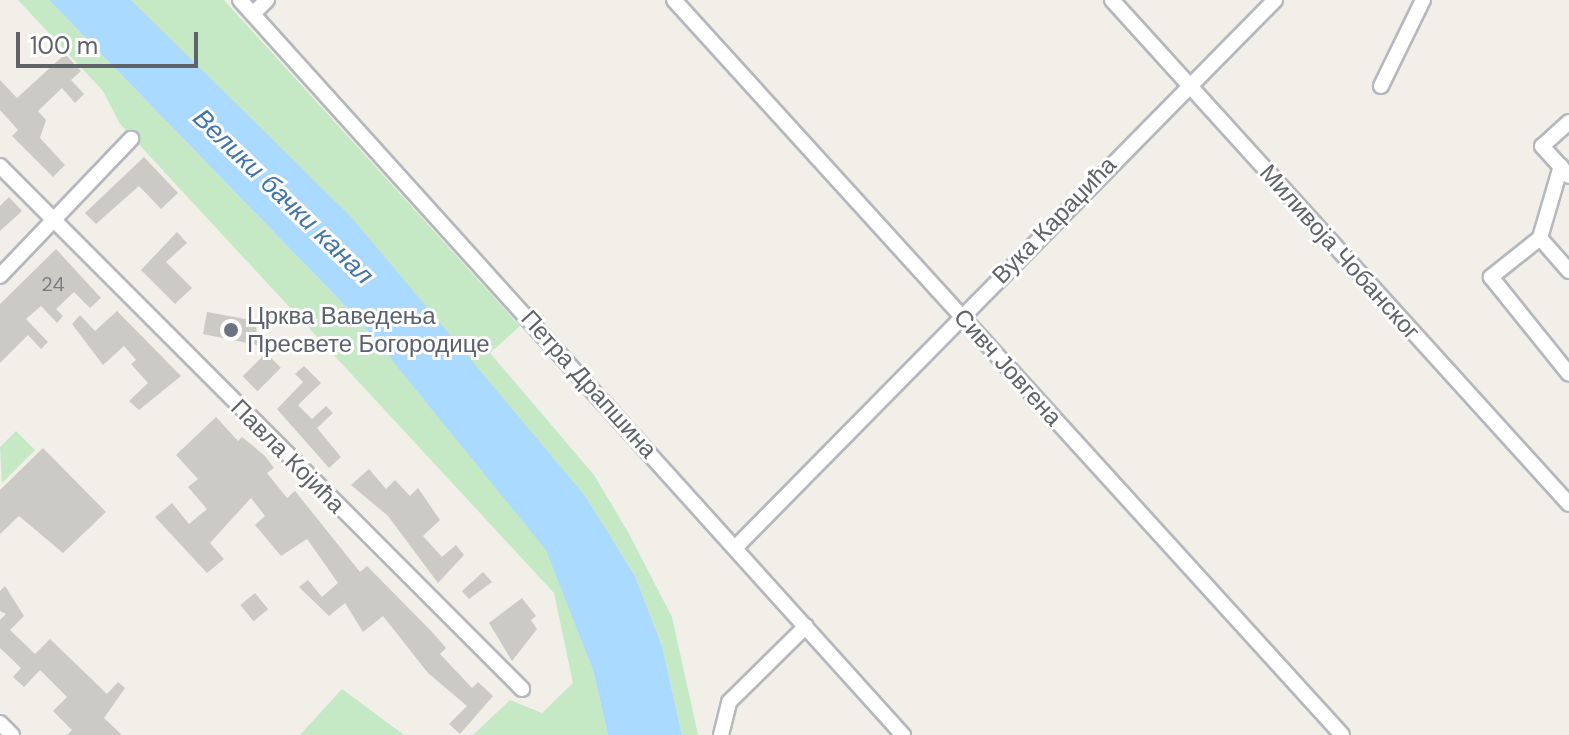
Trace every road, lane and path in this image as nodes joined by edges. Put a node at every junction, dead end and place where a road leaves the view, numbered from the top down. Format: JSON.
{"nodes":[{"id":1,"x":240,"y":0,"type":"edge"},
{"id":2,"x":267,"y":0,"type":"edge"},
{"id":3,"x":674,"y":0,"type":"edge"},
{"id":4,"x":1112,"y":0,"type":"edge"},
{"id":5,"x":1275,"y":0,"type":"edge"},
{"id":6,"x":1423,"y":0,"type":"edge"},
{"id":7,"x":253,"y":14,"type":"junction"},
{"id":8,"x":1187,"y":84,"type":"junction"},
{"id":9,"x":1381,"y":86,"type":"dead end"},
{"id":10,"x":1569,"y":122,"type":"edge"},
{"id":11,"x":131,"y":139,"type":"dead end"},
{"id":12,"x":0,"y":166,"type":"edge"},
{"id":13,"x":1565,"y":171,"type":"edge"},
{"id":14,"x":54,"y":223,"type":"junction"},
{"id":15,"x":1540,"y":238,"type":"junction"},
{"id":16,"x":1569,"y":271,"type":"edge"},
{"id":17,"x":0,"y":276,"type":"edge"},
{"id":18,"x":962,"y":316,"type":"junction"},
{"id":19,"x":1569,"y":374,"type":"edge"},
{"id":20,"x":1569,"y":504,"type":"edge"},
{"id":21,"x":736,"y":547,"type":"junction"},
{"id":22,"x":806,"y":626,"type":"junction"},
{"id":23,"x":522,"y":689,"type":"dead end"},
{"id":24,"x":0,"y":723,"type":"edge"},
{"id":25,"x":12,"y":735,"type":"edge"},
{"id":26,"x":721,"y":735,"type":"edge"},
{"id":27,"x":903,"y":735,"type":"edge"},
{"id":28,"x":1342,"y":735,"type":"edge"}],
"edges":[{"from":1,"to":7,"type":"street","name":"Петра Драпшина"},
{"from":2,"to":7,"type":"street"},
{"from":3,"to":18,"type":"street","name":"Сивч Јовгена"},
{"from":4,"to":8,"type":"street","name":"Миливоја Чобанског"},
{"from":5,"to":8,"type":"street","name":"Вука Караџића"},
{"from":6,"to":9,"type":"street"},
{"from":7,"to":21,"type":"street","name":"Петра Драпшина"},
{"from":8,"to":18,"type":"street","name":"Вука Караџића"},
{"from":8,"to":20,"type":"street","name":"Миливоја Чобанског"},
{"from":10,"to":13,"type":"street"},
{"from":11,"to":14,"type":"street"},
{"from":12,"to":14,"type":"street","name":"Павла Којића"},
{"from":13,"to":15,"type":"street"},
{"from":14,"to":17,"type":"street"},
{"from":14,"to":23,"type":"street","name":"Павла Којића"},
{"from":15,"to":16,"type":"street"},
{"from":15,"to":19,"type":"street"},
{"from":18,"to":21,"type":"street","name":"Вука Караџића"},
{"from":18,"to":28,"type":"street","name":"Сивч Јовгена"},
{"from":21,"to":22,"type":"street","name":"Петра Драпшина"},
{"from":22,"to":26,"type":"street"},
{"from":22,"to":27,"type":"street","name":"Петра Драпшина"},
{"from":24,"to":25,"type":"street"}]}
